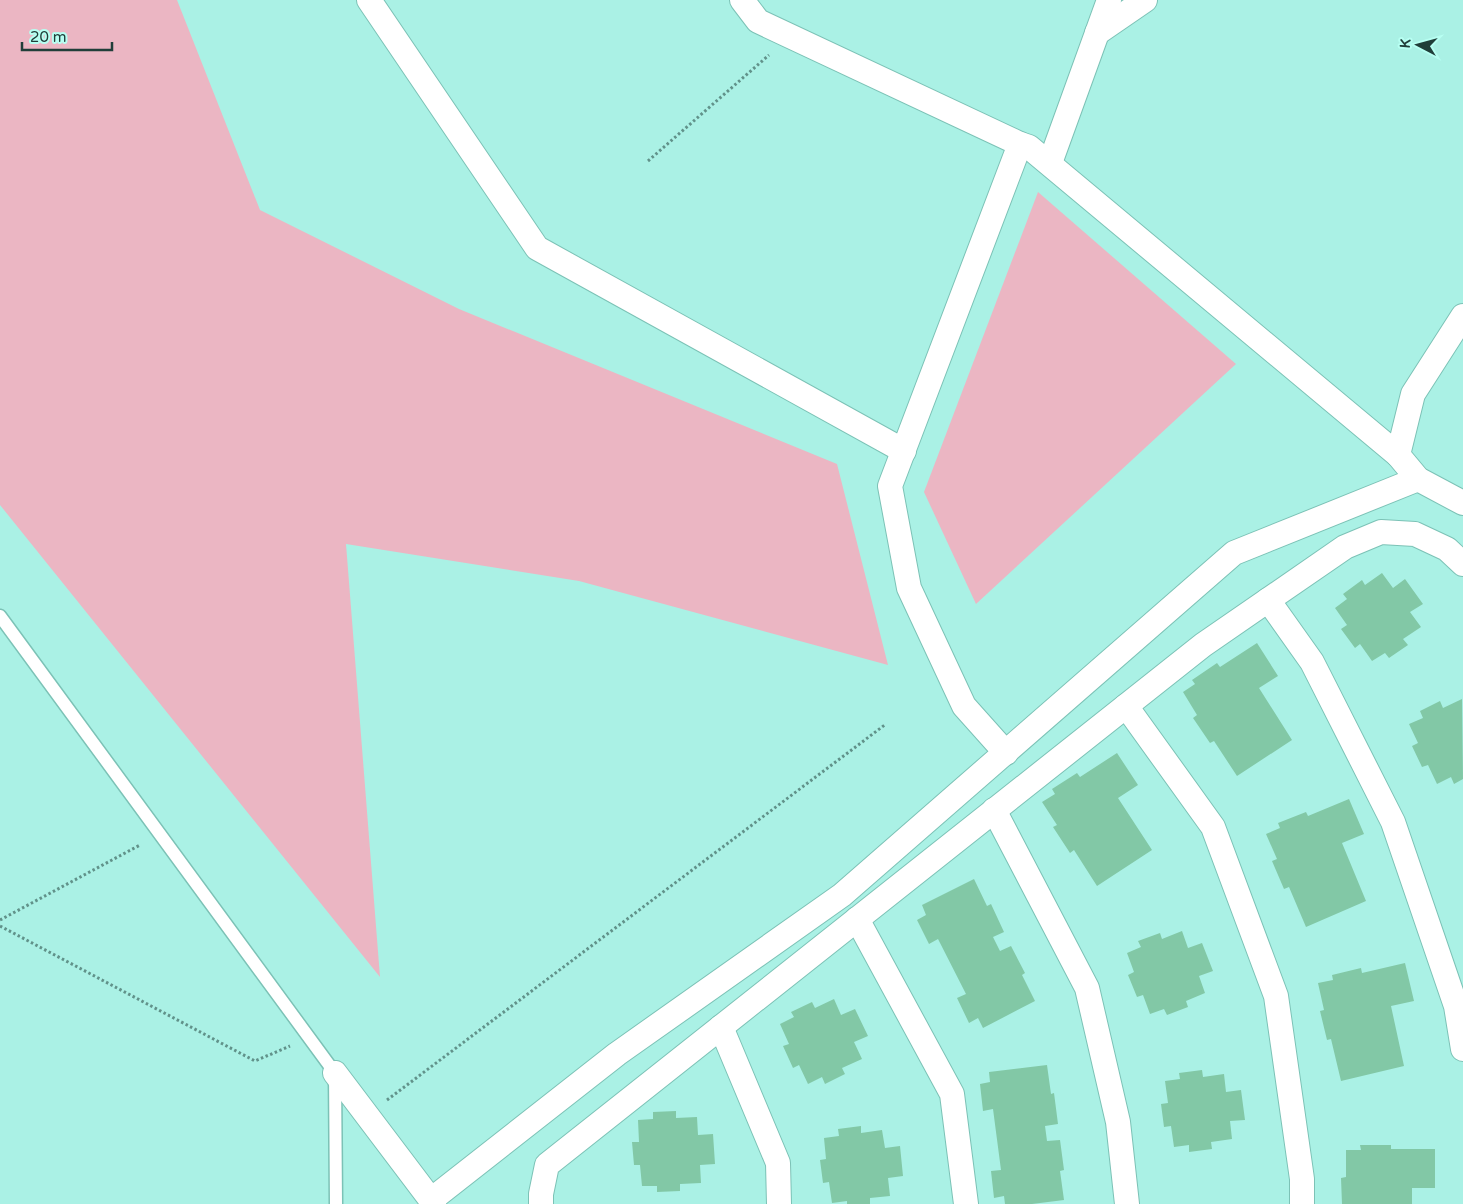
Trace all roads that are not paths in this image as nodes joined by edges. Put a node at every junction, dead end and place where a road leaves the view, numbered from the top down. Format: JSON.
{"nodes":[{"id":1,"x":369,"y":0,"type":"edge"},
{"id":2,"x":742,"y":0,"type":"edge"},
{"id":3,"x":1109,"y":0,"type":"edge"},
{"id":4,"x":1145,"y":0,"type":"edge"},
{"id":5,"x":1097,"y":33,"type":"junction"},
{"id":6,"x":1020,"y":144,"type":"junction"},
{"id":7,"x":1050,"y":163,"type":"junction"},
{"id":8,"x":1463,"y":316,"type":"edge"},
{"id":9,"x":904,"y":451,"type":"junction"},
{"id":10,"x":1398,"y":455,"type":"junction"},
{"id":11,"x":1418,"y":479,"type":"junction"},
{"id":12,"x":1463,"y":502,"type":"edge"},
{"id":13,"x":1463,"y":564,"type":"edge"},
{"id":14,"x":1268,"y":600,"type":"junction"},
{"id":15,"x":0,"y":616,"type":"edge"},
{"id":16,"x":1126,"y":706,"type":"junction"},
{"id":17,"x":1006,"y":753,"type":"junction"},
{"id":18,"x":994,"y":810,"type":"junction"},
{"id":19,"x":857,"y":919,"type":"junction"},
{"id":20,"x":722,"y":1027,"type":"junction"},
{"id":21,"x":1463,"y":1049,"type":"edge"},
{"id":22,"x":335,"y":1073,"type":"junction"},
{"id":23,"x":429,"y":1203,"type":"edge"},
{"id":24,"x":336,"y":1204,"type":"edge"},
{"id":25,"x":541,"y":1204,"type":"edge"},
{"id":26,"x":779,"y":1204,"type":"edge"},
{"id":27,"x":966,"y":1204,"type":"edge"},
{"id":28,"x":1127,"y":1204,"type":"edge"},
{"id":29,"x":1302,"y":1204,"type":"edge"}],
"edges":[{"from":1,"to":9,"type":"street"},
{"from":2,"to":6,"type":"street"},
{"from":3,"to":5,"type":"street"},
{"from":4,"to":5,"type":"street"},
{"from":5,"to":7,"type":"street"},
{"from":6,"to":7,"type":"street"},
{"from":6,"to":9,"type":"street"},
{"from":7,"to":10,"type":"street"},
{"from":8,"to":10,"type":"street"},
{"from":9,"to":17,"type":"street"},
{"from":10,"to":11,"type":"street"},
{"from":11,"to":12,"type":"street"},
{"from":11,"to":17,"type":"street"},
{"from":13,"to":14,"type":"street"},
{"from":14,"to":16,"type":"street"},
{"from":14,"to":21,"type":"street"},
{"from":15,"to":22,"type":"lane"},
{"from":16,"to":18,"type":"street"},
{"from":16,"to":29,"type":"street"},
{"from":17,"to":23,"type":"street"},
{"from":18,"to":19,"type":"street"},
{"from":18,"to":28,"type":"street"},
{"from":19,"to":20,"type":"street"},
{"from":19,"to":27,"type":"street"},
{"from":20,"to":25,"type":"street"},
{"from":20,"to":26,"type":"street"},
{"from":22,"to":23,"type":"street"},
{"from":22,"to":24,"type":"lane"}]}
